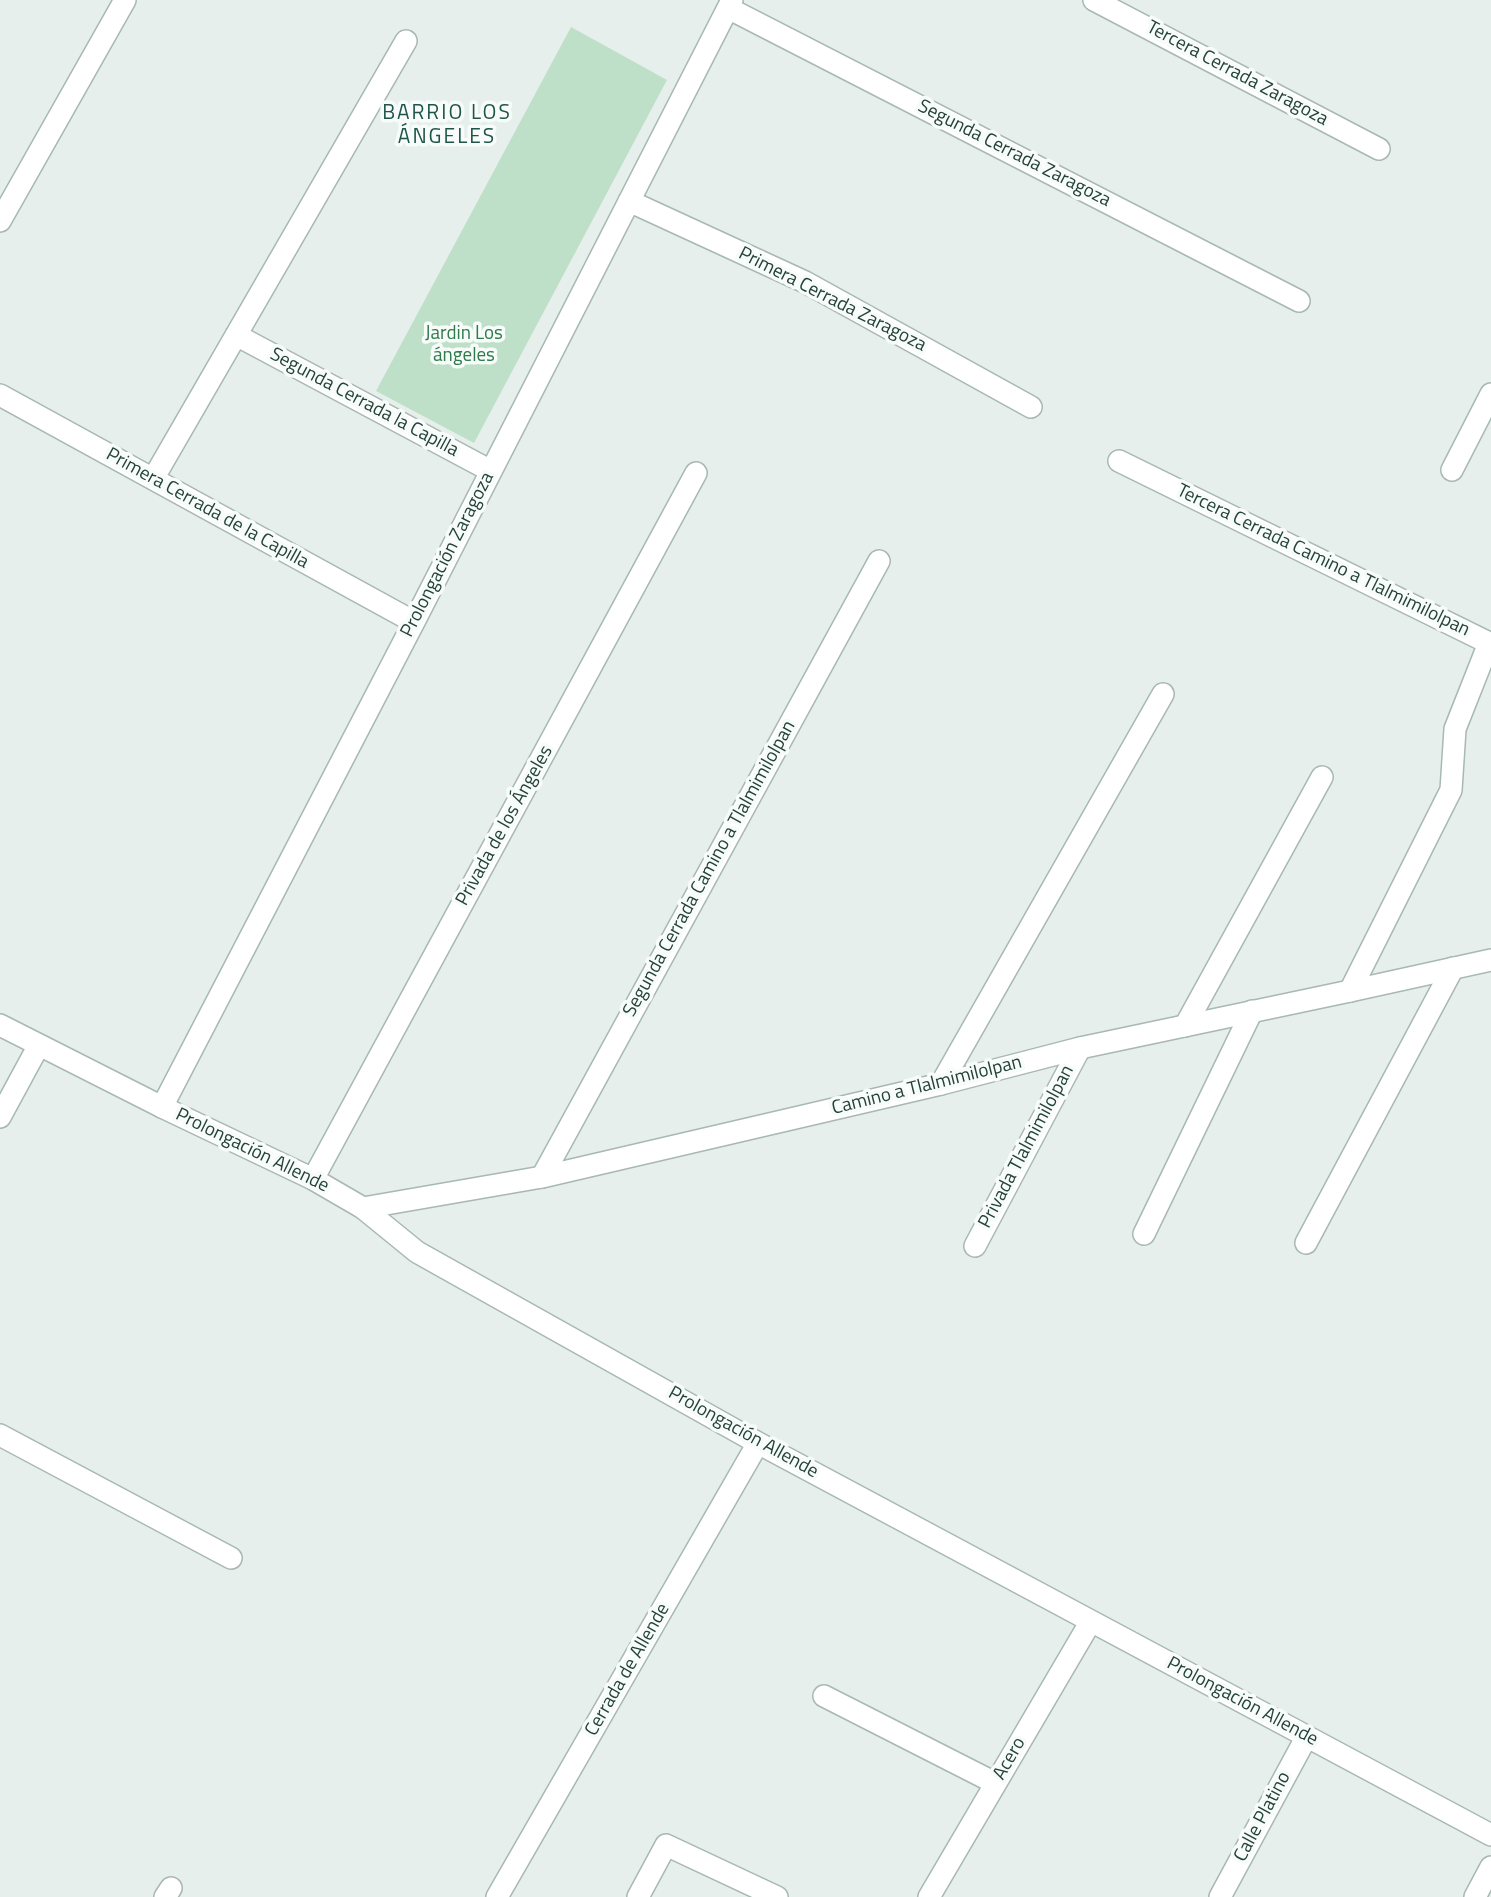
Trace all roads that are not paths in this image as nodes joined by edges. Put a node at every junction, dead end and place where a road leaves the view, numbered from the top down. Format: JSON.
{"nodes":[{"id":1,"x":125,"y":0,"type":"edge"},
{"id":2,"x":1094,"y":0,"type":"edge"},
{"id":3,"x":730,"y":4,"type":"edge"},
{"id":4,"x":406,"y":41,"type":"dead end"},
{"id":5,"x":1379,"y":149,"type":"dead end"},
{"id":6,"x":629,"y":201,"type":"junction"},
{"id":7,"x":0,"y":222,"type":"edge"},
{"id":8,"x":1299,"y":301,"type":"dead end"},
{"id":9,"x":236,"y":335,"type":"junction"},
{"id":10,"x":1491,"y":394,"type":"edge"},
{"id":11,"x":0,"y":395,"type":"edge"},
{"id":12,"x":1031,"y":407,"type":"dead end"},
{"id":13,"x":1119,"y":461,"type":"dead end"},
{"id":14,"x":1452,"y":470,"type":"dead end"},
{"id":15,"x":491,"y":471,"type":"junction"},
{"id":16,"x":696,"y":473,"type":"dead end"},
{"id":17,"x":153,"y":479,"type":"junction"},
{"id":18,"x":879,"y":561,"type":"dead end"},
{"id":19,"x":414,"y":622,"type":"junction"},
{"id":20,"x":1163,"y":694,"type":"dead end"},
{"id":21,"x":1322,"y":777,"type":"dead end"},
{"id":22,"x":1491,"y":960,"type":"edge"},
{"id":23,"x":1453,"y":968,"type":"junction"},
{"id":24,"x":1350,"y":991,"type":"junction"},
{"id":25,"x":1252,"y":1011,"type":"junction"},
{"id":26,"x":0,"y":1025,"type":"edge"},
{"id":27,"x":1185,"y":1026,"type":"junction"},
{"id":28,"x":39,"y":1045,"type":"junction"},
{"id":29,"x":1080,"y":1048,"type":"junction"},
{"id":30,"x":941,"y":1084,"type":"junction"},
{"id":31,"x":162,"y":1107,"type":"junction"},
{"id":32,"x":0,"y":1117,"type":"edge"},
{"id":33,"x":542,"y":1177,"type":"junction"},
{"id":34,"x":313,"y":1179,"type":"junction"},
{"id":35,"x":363,"y":1208,"type":"junction"},
{"id":36,"x":1144,"y":1234,"type":"dead end"},
{"id":37,"x":1306,"y":1243,"type":"dead end"},
{"id":38,"x":975,"y":1246,"type":"dead end"},
{"id":39,"x":0,"y":1435,"type":"edge"},
{"id":40,"x":758,"y":1443,"type":"junction"},
{"id":41,"x":231,"y":1558,"type":"dead end"},
{"id":42,"x":1091,"y":1621,"type":"junction"},
{"id":43,"x":824,"y":1696,"type":"dead end"},
{"id":44,"x":1307,"y":1736,"type":"junction"},
{"id":45,"x":996,"y":1783,"type":"junction"},
{"id":46,"x":1491,"y":1835,"type":"edge"},
{"id":47,"x":1491,"y":1867,"type":"edge"},
{"id":48,"x":497,"y":1897,"type":"edge"},
{"id":49,"x":638,"y":1897,"type":"edge"},
{"id":50,"x":777,"y":1897,"type":"edge"},
{"id":51,"x":929,"y":1897,"type":"edge"},
{"id":52,"x":1220,"y":1897,"type":"edge"},
{"id":53,"x":1475,"y":1897,"type":"edge"}],
"edges":[{"from":1,"to":7,"type":"street"},
{"from":2,"to":5,"type":"street","name":"Tercera Cerrada Zaragoza"},
{"from":3,"to":6,"type":"street","name":"Prolongación Zaragoza"},
{"from":3,"to":8,"type":"street","name":"Segunda Cerrada Zaragoza"},
{"from":4,"to":9,"type":"street"},
{"from":6,"to":12,"type":"street","name":"Primera Cerrada Zaragoza"},
{"from":6,"to":15,"type":"street","name":"Prolongación Zaragoza"},
{"from":9,"to":15,"type":"street","name":"Segunda Cerrada la Capilla"},
{"from":9,"to":17,"type":"street"},
{"from":10,"to":14,"type":"street"},
{"from":11,"to":17,"type":"street","name":"Primera Cerrada de la Capilla"},
{"from":13,"to":24,"type":"street","name":"Tercera Cerrada Camino a Tlalmimilolpan"},
{"from":15,"to":19,"type":"street","name":"Prolongación Zaragoza"},
{"from":16,"to":34,"type":"street","name":"Privada de los Ángeles"},
{"from":17,"to":19,"type":"street","name":"Primera Cerrada de la Capilla"},
{"from":18,"to":33,"type":"street","name":"Segunda Cerrada Camino a Tlalmimilolpan"},
{"from":19,"to":31,"type":"street","name":"Prolongación Zaragoza"},
{"from":20,"to":30,"type":"street"},
{"from":21,"to":27,"type":"street"},
{"from":22,"to":23,"type":"street","name":"Camino a Tlalmimilolpan"},
{"from":23,"to":24,"type":"street","name":"Camino a Tlalmimilolpan"},
{"from":23,"to":37,"type":"street"},
{"from":24,"to":25,"type":"street","name":"Camino a Tlalmimilolpan"},
{"from":25,"to":27,"type":"street","name":"Camino a Tlalmimilolpan"},
{"from":25,"to":36,"type":"street"},
{"from":26,"to":28,"type":"street","name":"Prolongación Allende"},
{"from":27,"to":29,"type":"street","name":"Camino a Tlalmimilolpan"},
{"from":28,"to":31,"type":"street","name":"Prolongación Allende"},
{"from":28,"to":32,"type":"street"},
{"from":29,"to":30,"type":"street","name":"Camino a Tlalmimilolpan"},
{"from":29,"to":38,"type":"street","name":"Privada Tlalmimilolpan"},
{"from":30,"to":33,"type":"street","name":"Camino a Tlalmimilolpan"},
{"from":31,"to":34,"type":"street","name":"Prolongación Allende"},
{"from":33,"to":35,"type":"street","name":"Camino a Tlalmimilolpan"},
{"from":34,"to":35,"type":"street","name":"Prolongación Allende"},
{"from":35,"to":40,"type":"street","name":"Prolongación Allende"},
{"from":39,"to":41,"type":"street"},
{"from":40,"to":42,"type":"street","name":"Prolongación Allende"},
{"from":40,"to":48,"type":"street","name":"Cerrada de Allende"},
{"from":42,"to":44,"type":"street","name":"Prolongación Allende"},
{"from":42,"to":45,"type":"street","name":"Acero"},
{"from":43,"to":45,"type":"street"},
{"from":44,"to":46,"type":"street","name":"Prolongación Allende"},
{"from":44,"to":52,"type":"street","name":"Calle Platino"},
{"from":45,"to":51,"type":"street","name":"Acero"},
{"from":47,"to":53,"type":"street"},
{"from":49,"to":50,"type":"street"}]}
